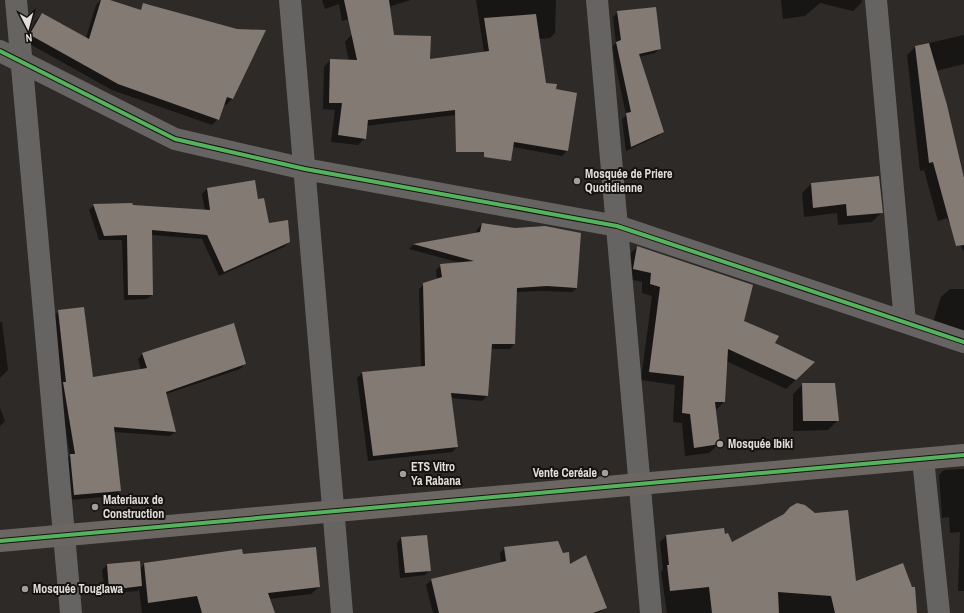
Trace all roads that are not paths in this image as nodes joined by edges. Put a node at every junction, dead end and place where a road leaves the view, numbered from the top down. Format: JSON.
{"nodes":[{"id":1,"x":16,"y":0,"type":"edge"},
{"id":2,"x":290,"y":0,"type":"edge"},
{"id":3,"x":597,"y":0,"type":"edge"},
{"id":4,"x":876,"y":0,"type":"edge"},
{"id":5,"x":0,"y":51,"type":"edge"},
{"id":6,"x":22,"y":63,"type":"junction"},
{"id":7,"x":304,"y":169,"type":"junction"},
{"id":8,"x":617,"y":226,"type":"junction"},
{"id":9,"x":905,"y":322,"type":"junction"},
{"id":10,"x":964,"y":342,"type":"edge"},
{"id":11,"x":964,"y":455,"type":"edge"},
{"id":12,"x":923,"y":459,"type":"junction"},
{"id":13,"x":640,"y":484,"type":"junction"},
{"id":14,"x":334,"y":511,"type":"junction"},
{"id":15,"x":65,"y":535,"type":"junction"},
{"id":16,"x":0,"y":541,"type":"edge"},
{"id":17,"x":71,"y":613,"type":"edge"},
{"id":18,"x":342,"y":613,"type":"edge"},
{"id":19,"x":651,"y":613,"type":"edge"},
{"id":20,"x":939,"y":613,"type":"edge"}],
"edges":[{"from":1,"to":6,"type":"street"},
{"from":2,"to":7,"type":"street"},
{"from":3,"to":8,"type":"street"},
{"from":4,"to":9,"type":"street"},
{"from":5,"to":6,"type":"street"},
{"from":6,"to":7,"type":"street"},
{"from":6,"to":15,"type":"street"},
{"from":7,"to":8,"type":"street"},
{"from":7,"to":14,"type":"street"},
{"from":8,"to":9,"type":"street"},
{"from":8,"to":13,"type":"street"},
{"from":9,"to":10,"type":"street"},
{"from":11,"to":12,"type":"street"},
{"from":12,"to":13,"type":"street"},
{"from":12,"to":20,"type":"street"},
{"from":13,"to":14,"type":"street"},
{"from":13,"to":19,"type":"street"},
{"from":14,"to":15,"type":"street"},
{"from":14,"to":18,"type":"street"},
{"from":15,"to":16,"type":"street"},
{"from":15,"to":17,"type":"street"}]}
